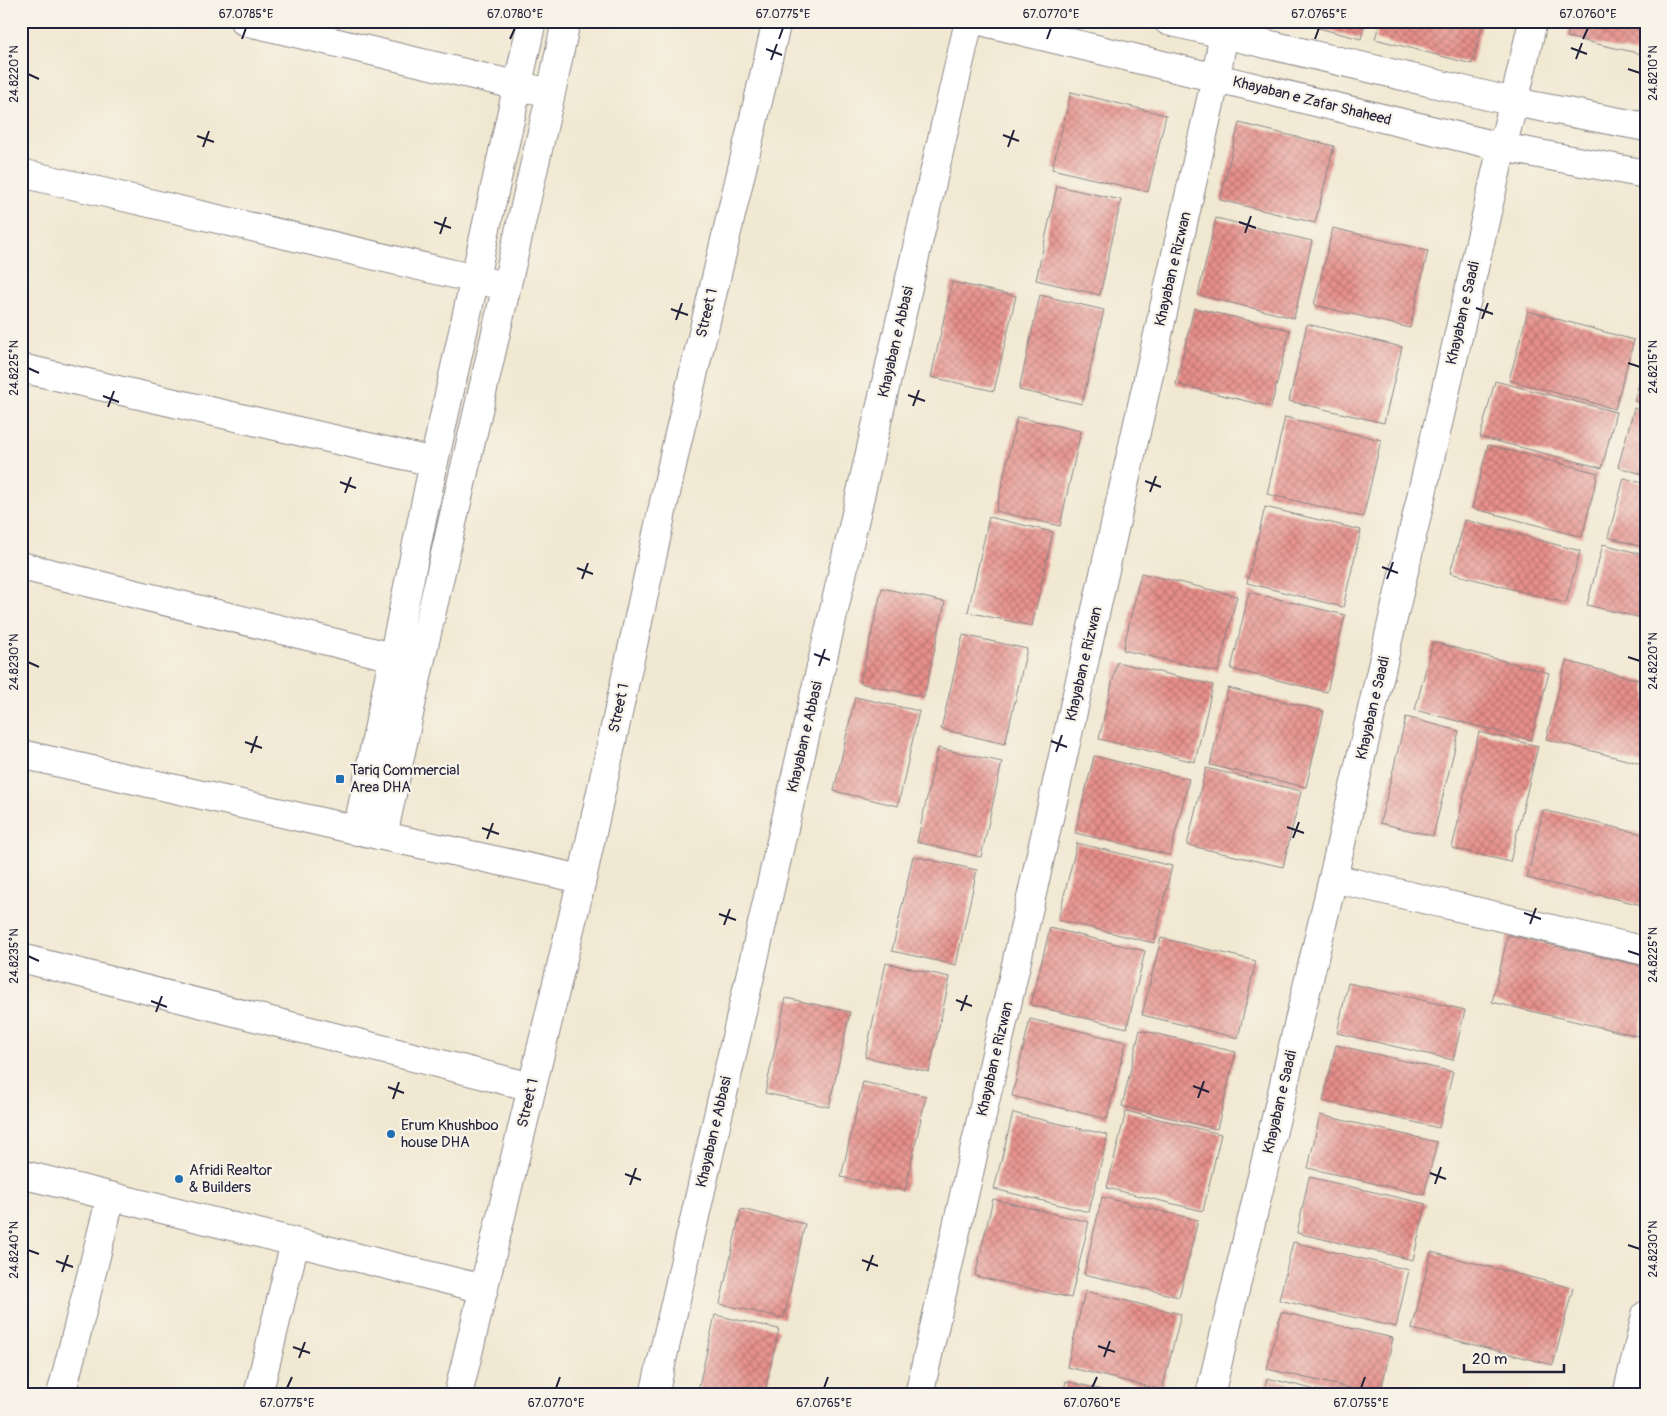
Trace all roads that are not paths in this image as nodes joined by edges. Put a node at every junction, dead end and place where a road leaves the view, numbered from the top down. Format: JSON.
{"nodes":[{"id":1,"x":244,"y":21,"type":"edge"},
{"id":2,"x":532,"y":21,"type":"edge"},
{"id":3,"x":566,"y":21,"type":"edge"},
{"id":4,"x":777,"y":21,"type":"edge"},
{"id":5,"x":970,"y":21,"type":"edge"},
{"id":6,"x":980,"y":21,"type":"edge"},
{"id":7,"x":1168,"y":21,"type":"edge"},
{"id":8,"x":1533,"y":21,"type":"edge"},
{"id":9,"x":1224,"y":27,"type":"edge"},
{"id":10,"x":1216,"y":77,"type":"junction"},
{"id":11,"x":518,"y":85,"type":"junction"},
{"id":12,"x":551,"y":93,"type":"junction"},
{"id":13,"x":1514,"y":102,"type":"junction"},
{"id":14,"x":1646,"y":127,"type":"edge"},
{"id":15,"x":1502,"y":147,"type":"junction"},
{"id":16,"x":21,"y":173,"type":"edge"},
{"id":17,"x":1646,"y":174,"type":"edge"},
{"id":18,"x":476,"y":279,"type":"junction"},
{"id":19,"x":507,"y":286,"type":"junction"},
{"id":20,"x":21,"y":368,"type":"edge"},
{"id":21,"x":434,"y":462,"type":"junction"},
{"id":22,"x":21,"y":566,"type":"edge"},
{"id":23,"x":393,"y":657,"type":"junction"},
{"id":24,"x":21,"y":754,"type":"edge"},
{"id":25,"x":370,"y":833,"type":"junction"},
{"id":26,"x":1334,"y":878,"type":"junction"},
{"id":27,"x":582,"y":879,"type":"junction"},
{"id":28,"x":1646,"y":950,"type":"edge"},
{"id":29,"x":21,"y":958,"type":"edge"},
{"id":30,"x":532,"y":1087,"type":"junction"},
{"id":31,"x":21,"y":1174,"type":"edge"},
{"id":32,"x":111,"y":1196,"type":"junction"},
{"id":33,"x":295,"y":1242,"type":"junction"},
{"id":34,"x":484,"y":1289,"type":"junction"},
{"id":35,"x":1646,"y":1315,"type":"edge"},
{"id":36,"x":62,"y":1395,"type":"edge"},
{"id":37,"x":258,"y":1395,"type":"edge"},
{"id":38,"x":458,"y":1395,"type":"edge"},
{"id":39,"x":654,"y":1395,"type":"edge"},
{"id":40,"x":920,"y":1395,"type":"edge"},
{"id":41,"x":1210,"y":1395,"type":"edge"},
{"id":42,"x":1627,"y":1395,"type":"edge"}],
"edges":[{"from":1,"to":11,"type":"street"},
{"from":2,"to":11,"type":"street"},
{"from":3,"to":12,"type":"street"},
{"from":4,"to":27,"type":"street","name":"Street 1"},
{"from":5,"to":39,"type":"street","name":"Khayaban e Abbasi"},
{"from":6,"to":10,"type":"street","name":"Khayaban e Zafar Shaheed"},
{"from":7,"to":9,"type":"street"},
{"from":8,"to":13,"type":"street","name":"Khayaban e Saadi"},
{"from":9,"to":10,"type":"street","name":"Khayaban e Rizwan"},
{"from":9,"to":13,"type":"street"},
{"from":10,"to":15,"type":"street","name":"Khayaban e Zafar Shaheed"},
{"from":10,"to":40,"type":"street","name":"Khayaban e Rizwan"},
{"from":11,"to":12,"type":"street"},
{"from":11,"to":18,"type":"street"},
{"from":12,"to":19,"type":"street"},
{"from":13,"to":14,"type":"street"},
{"from":13,"to":15,"type":"street","name":"Khayaban e Saadi"},
{"from":15,"to":17,"type":"street","name":"Khayaban e Zafar Shaheed"},
{"from":15,"to":26,"type":"street","name":"Khayaban e Saadi"},
{"from":16,"to":18,"type":"street"},
{"from":18,"to":19,"type":"street"},
{"from":18,"to":21,"type":"street"},
{"from":19,"to":25,"type":"street"},
{"from":20,"to":21,"type":"street"},
{"from":21,"to":23,"type":"street"},
{"from":22,"to":23,"type":"street"},
{"from":23,"to":25,"type":"street"},
{"from":24,"to":25,"type":"street"},
{"from":25,"to":27,"type":"street"},
{"from":26,"to":28,"type":"street"},
{"from":26,"to":41,"type":"street","name":"Khayaban e Saadi"},
{"from":27,"to":30,"type":"street","name":"Street 1"},
{"from":29,"to":30,"type":"street"},
{"from":30,"to":34,"type":"street","name":"Street 1"},
{"from":31,"to":32,"type":"street"},
{"from":32,"to":33,"type":"street"},
{"from":32,"to":36,"type":"street"},
{"from":33,"to":34,"type":"street"},
{"from":33,"to":37,"type":"street"},
{"from":34,"to":38,"type":"street","name":"Street 1"},
{"from":35,"to":42,"type":"street"}]}
